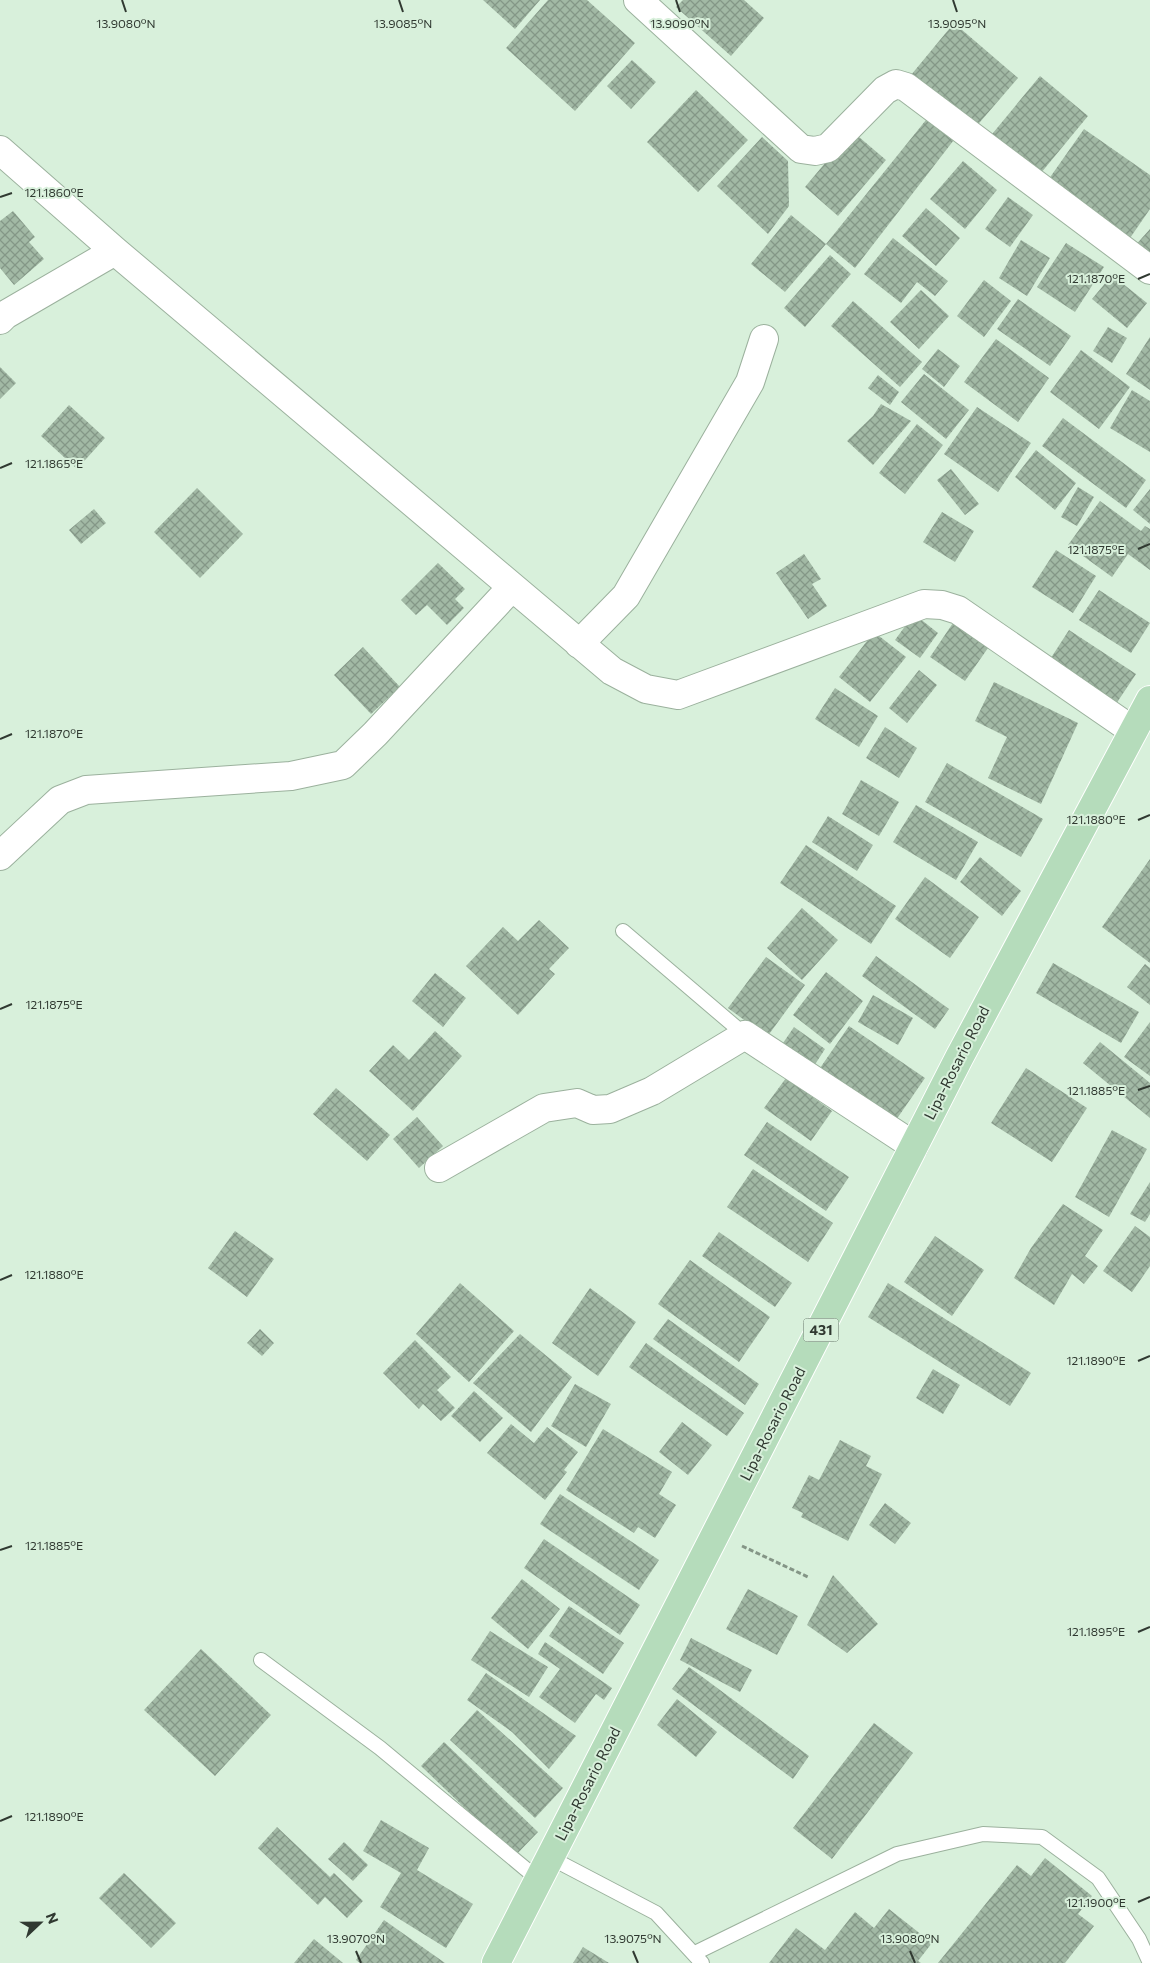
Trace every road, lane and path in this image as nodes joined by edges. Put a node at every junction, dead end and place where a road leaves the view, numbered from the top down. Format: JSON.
{"nodes":[{"id":1,"x":638,"y":0,"type":"edge"},
{"id":2,"x":0,"y":150,"type":"edge"},
{"id":3,"x":115,"y":252,"type":"junction"},
{"id":4,"x":1150,"y":270,"type":"edge"},
{"id":5,"x":0,"y":320,"type":"edge"},
{"id":6,"x":764,"y":340,"type":"dead end"},
{"id":7,"x":512,"y":587,"type":"junction"},
{"id":8,"x":579,"y":644,"type":"junction"},
{"id":9,"x":1150,"y":700,"type":"edge"},
{"id":10,"x":1132,"y":730,"type":"junction"},
{"id":11,"x":0,"y":856,"type":"edge"},
{"id":12,"x":623,"y":931,"type":"dead end"},
{"id":13,"x":745,"y":1035,"type":"junction"},
{"id":14,"x":914,"y":1146,"type":"junction"},
{"id":15,"x":440,"y":1168,"type":"dead end"},
{"id":16,"x":716,"y":1534,"type":"junction"},
{"id":17,"x":808,"y":1577,"type":"dead end"},
{"id":18,"x":261,"y":1660,"type":"dead end"},
{"id":19,"x":545,"y":1869,"type":"junction"},
{"id":20,"x":698,"y":1958,"type":"edge"},
{"id":21,"x":496,"y":1963,"type":"edge"},
{"id":22,"x":1150,"y":1963,"type":"edge"}],
"edges":[{"from":1,"to":4,"type":"street"},
{"from":2,"to":3,"type":"street"},
{"from":3,"to":5,"type":"street"},
{"from":3,"to":7,"type":"street"},
{"from":6,"to":8,"type":"street"},
{"from":7,"to":8,"type":"street"},
{"from":7,"to":11,"type":"street"},
{"from":8,"to":10,"type":"street"},
{"from":9,"to":10,"type":"main road","name":"Lipa-Rosario Road","number":"431"},
{"from":10,"to":14,"type":"main road","name":"Lipa-Rosario Road","number":"431"},
{"from":12,"to":13,"type":"lane"},
{"from":13,"to":14,"type":"street"},
{"from":13,"to":15,"type":"street"},
{"from":14,"to":16,"type":"main road","name":"Lipa-Rosario Road","number":"431"},
{"from":16,"to":17,"type":"path"},
{"from":16,"to":19,"type":"main road","name":"Lipa-Rosario Road","number":"431"},
{"from":18,"to":19,"type":"lane"},
{"from":19,"to":20,"type":"lane"},
{"from":19,"to":21,"type":"main road","name":"Lipa-Rosario Road","number":"431"},
{"from":20,"to":22,"type":"lane"}]}
